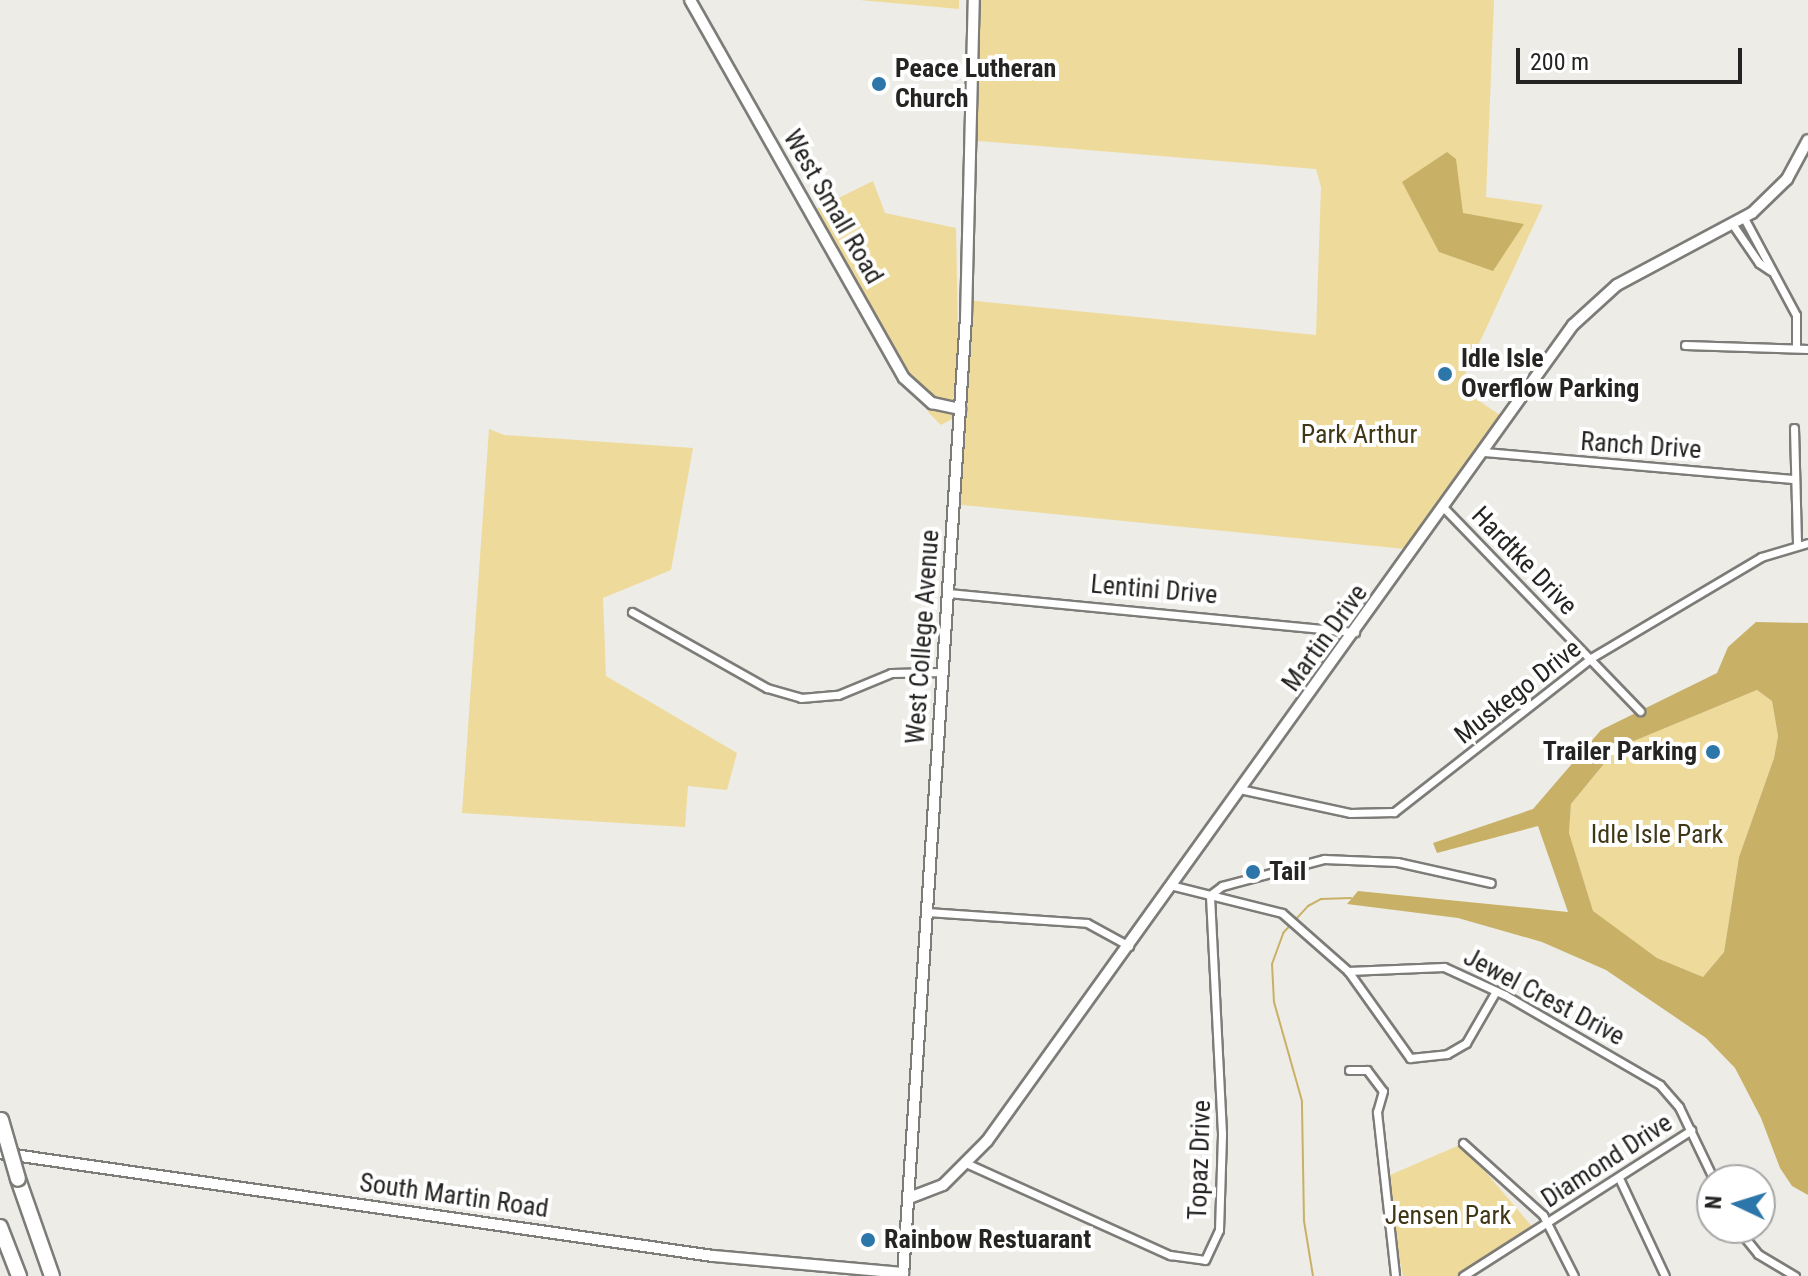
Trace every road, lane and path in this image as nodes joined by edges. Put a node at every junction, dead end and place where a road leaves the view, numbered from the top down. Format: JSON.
{"nodes":[{"id":1,"x":690,"y":0,"type":"edge"},
{"id":2,"x":974,"y":0,"type":"edge"},
{"id":3,"x":1808,"y":140,"type":"edge"},
{"id":4,"x":1744,"y":218,"type":"junction"},
{"id":5,"x":1733,"y":225,"type":"junction"},
{"id":6,"x":1771,"y":271,"type":"junction"},
{"id":7,"x":1685,"y":345,"type":"dead end"},
{"id":8,"x":1796,"y":348,"type":"junction"},
{"id":9,"x":1808,"y":349,"type":"edge"},
{"id":10,"x":960,"y":409,"type":"junction"},
{"id":11,"x":1794,"y":428,"type":"dead end"},
{"id":12,"x":1485,"y":452,"type":"junction"},
{"id":13,"x":1795,"y":479,"type":"junction"},
{"id":14,"x":1445,"y":509,"type":"junction"},
{"id":15,"x":1797,"y":543,"type":"junction"},
{"id":16,"x":1808,"y":543,"type":"edge"},
{"id":17,"x":949,"y":593,"type":"junction"},
{"id":18,"x":632,"y":612,"type":"dead end"},
{"id":19,"x":1355,"y":632,"type":"junction"},
{"id":20,"x":1591,"y":658,"type":"junction"},
{"id":21,"x":943,"y":672,"type":"junction"},
{"id":22,"x":1640,"y":711,"type":"dead end"},
{"id":23,"x":1244,"y":790,"type":"junction"},
{"id":24,"x":1491,"y":883,"type":"dead end"},
{"id":25,"x":1174,"y":886,"type":"junction"},
{"id":26,"x":1210,"y":895,"type":"junction"},
{"id":27,"x":927,"y":912,"type":"junction"},
{"id":28,"x":1129,"y":946,"type":"junction"},
{"id":29,"x":1348,"y":971,"type":"junction"},
{"id":30,"x":1496,"y":991,"type":"junction"},
{"id":31,"x":1349,"y":1070,"type":"dead end"},
{"id":32,"x":0,"y":1119,"type":"edge"},
{"id":33,"x":1691,"y":1130,"type":"junction"},
{"id":34,"x":1463,"y":1143,"type":"dead end"},
{"id":35,"x":0,"y":1153,"type":"edge"},
{"id":36,"x":968,"y":1164,"type":"junction"},
{"id":37,"x":1707,"y":1164,"type":"edge"},
{"id":38,"x":1619,"y":1178,"type":"junction"},
{"id":39,"x":909,"y":1198,"type":"junction"},
{"id":40,"x":1549,"y":1223,"type":"junction"},
{"id":41,"x":0,"y":1227,"type":"edge"},
{"id":42,"x":1750,"y":1244,"type":"edge"},
{"id":43,"x":1480,"y":1266,"type":"junction"},
{"id":44,"x":903,"y":1275,"type":"edge"},
{"id":45,"x":19,"y":1276,"type":"edge"},
{"id":46,"x":52,"y":1276,"type":"edge"},
{"id":47,"x":1395,"y":1276,"type":"edge"},
{"id":48,"x":1463,"y":1276,"type":"edge"},
{"id":49,"x":1484,"y":1276,"type":"edge"},
{"id":50,"x":1574,"y":1276,"type":"edge"},
{"id":51,"x":1665,"y":1276,"type":"edge"},
{"id":52,"x":1795,"y":1276,"type":"edge"}],
"edges":[{"from":1,"to":10,"type":"street","name":"West Small Road"},
{"from":2,"to":10,"type":"street","name":"West College Avenue"},
{"from":3,"to":4,"type":"street","name":"Martin Drive"},
{"from":4,"to":5,"type":"street","name":"Martin Drive"},
{"from":4,"to":6,"type":"street"},
{"from":5,"to":6,"type":"street"},
{"from":5,"to":12,"type":"street","name":"Martin Drive"},
{"from":6,"to":8,"type":"street"},
{"from":7,"to":8,"type":"street"},
{"from":8,"to":9,"type":"street"},
{"from":10,"to":17,"type":"street","name":"West College Avenue"},
{"from":11,"to":13,"type":"street"},
{"from":12,"to":13,"type":"street","name":"Ranch Drive"},
{"from":12,"to":14,"type":"street","name":"Martin Drive"},
{"from":13,"to":15,"type":"street"},
{"from":14,"to":19,"type":"street","name":"Martin Drive"},
{"from":14,"to":20,"type":"street","name":"Hardtke Drive"},
{"from":15,"to":16,"type":"street","name":"Muskego Drive"},
{"from":15,"to":20,"type":"street","name":"Muskego Drive"},
{"from":17,"to":19,"type":"street","name":"Lentini Drive"},
{"from":17,"to":21,"type":"street","name":"West College Avenue"},
{"from":18,"to":21,"type":"street"},
{"from":19,"to":23,"type":"street","name":"Martin Drive"},
{"from":20,"to":22,"type":"street","name":"Hardtke Drive"},
{"from":20,"to":23,"type":"street","name":"Muskego Drive"},
{"from":21,"to":27,"type":"street","name":"West College Avenue"},
{"from":23,"to":25,"type":"street","name":"Martin Drive"},
{"from":24,"to":26,"type":"street"},
{"from":25,"to":26,"type":"street"},
{"from":25,"to":28,"type":"street","name":"Martin Drive"},
{"from":26,"to":29,"type":"street"},
{"from":26,"to":36,"type":"street","name":"Topaz Drive"},
{"from":27,"to":28,"type":"street"},
{"from":27,"to":39,"type":"street","name":"West College Avenue"},
{"from":28,"to":36,"type":"street","name":"Martin Drive"},
{"from":29,"to":30,"type":"street","name":"Jewel Crest Drive"},
{"from":29,"to":30,"type":"street"},
{"from":30,"to":33,"type":"street","name":"Jewel Crest Drive"},
{"from":31,"to":47,"type":"street"},
{"from":32,"to":46,"type":"highway","bridge":true},
{"from":33,"to":37,"type":"street","name":"Jewel Crest Drive"},
{"from":33,"to":38,"type":"street","name":"Diamond Drive"},
{"from":34,"to":40,"type":"street"},
{"from":35,"to":44,"type":"street","name":"South Martin Road"},
{"from":36,"to":39,"type":"street","name":"Martin Drive"},
{"from":38,"to":40,"type":"street","name":"Diamond Drive"},
{"from":38,"to":51,"type":"street"},
{"from":39,"to":44,"type":"street","name":"West College Avenue"},
{"from":40,"to":43,"type":"street","name":"Diamond Drive"},
{"from":40,"to":50,"type":"street"},
{"from":41,"to":45,"type":"highway"},
{"from":42,"to":52,"type":"street"},
{"from":43,"to":48,"type":"street","name":"Diamond Drive"},
{"from":43,"to":49,"type":"street"}]}
